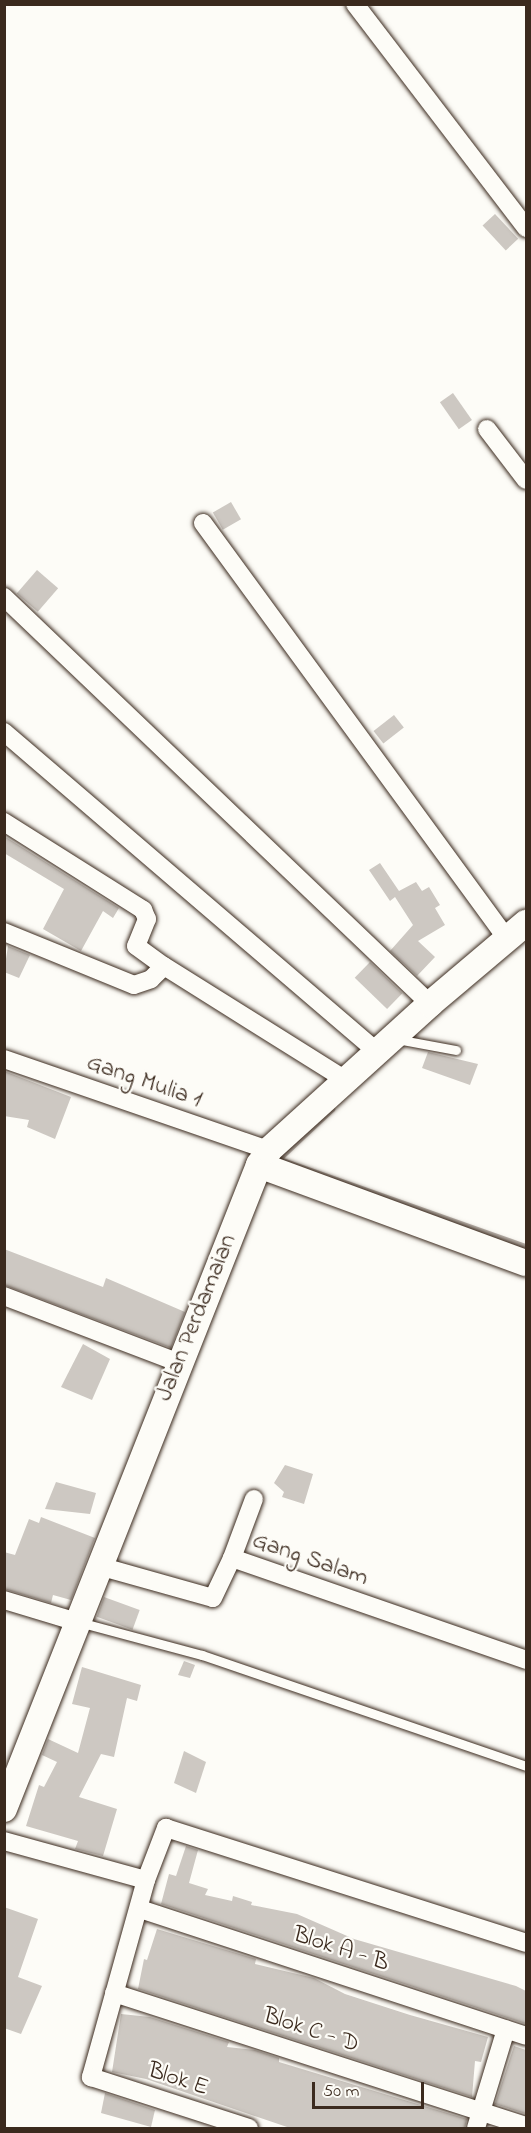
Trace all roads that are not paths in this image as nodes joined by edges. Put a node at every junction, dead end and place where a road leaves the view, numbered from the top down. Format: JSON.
{"nodes":[{"id":1,"x":355,"y":4,"type":"edge"},
{"id":2,"x":526,"y":228,"type":"edge"},
{"id":3,"x":487,"y":429,"type":"dead end"},
{"id":4,"x":526,"y":480,"type":"edge"},
{"id":5,"x":203,"y":523,"type":"dead end"},
{"id":6,"x":4,"y":597,"type":"edge"},
{"id":7,"x":4,"y":732,"type":"edge"},
{"id":8,"x":4,"y":822,"type":"edge"},
{"id":9,"x":526,"y":923,"type":"edge"},
{"id":10,"x":4,"y":932,"type":"edge"},
{"id":11,"x":507,"y":939,"type":"junction"},
{"id":12,"x":164,"y":966,"type":"junction"},
{"id":13,"x":430,"y":1004,"type":"junction"},
{"id":14,"x":385,"y":1045,"type":"junction"},
{"id":15,"x":456,"y":1050,"type":"dead end"},
{"id":16,"x":4,"y":1059,"type":"edge"},
{"id":17,"x":346,"y":1080,"type":"junction"},
{"id":18,"x":264,"y":1157,"type":"junction"},
{"id":19,"x":526,"y":1263,"type":"edge"},
{"id":20,"x":4,"y":1296,"type":"edge"},
{"id":21,"x":179,"y":1363,"type":"junction"},
{"id":22,"x":254,"y":1499,"type":"dead end"},
{"id":23,"x":232,"y":1558,"type":"junction"},
{"id":24,"x":99,"y":1566,"type":"junction"},
{"id":25,"x":4,"y":1600,"type":"edge"},
{"id":26,"x":77,"y":1622,"type":"junction"},
{"id":27,"x":526,"y":1660,"type":"edge"},
{"id":28,"x":526,"y":1766,"type":"edge"},
{"id":29,"x":12,"y":1767,"type":"edge"},
{"id":30,"x":4,"y":1809,"type":"edge"},
{"id":31,"x":4,"y":1841,"type":"edge"},
{"id":32,"x":146,"y":1880,"type":"junction"},
{"id":33,"x":140,"y":1910,"type":"junction"},
{"id":34,"x":526,"y":1943,"type":"edge"},
{"id":35,"x":114,"y":1993,"type":"junction"},
{"id":36,"x":506,"y":2029,"type":"junction"},
{"id":37,"x":526,"y":2036,"type":"edge"},
{"id":38,"x":479,"y":2120,"type":"edge"},
{"id":39,"x":526,"y":2126,"type":"edge"},
{"id":40,"x":249,"y":2128,"type":"edge"}],
"edges":[{"from":1,"to":2,"type":"street"},
{"from":3,"to":4,"type":"street"},
{"from":5,"to":11,"type":"street"},
{"from":6,"to":13,"type":"street"},
{"from":7,"to":14,"type":"street"},
{"from":8,"to":12,"type":"street"},
{"from":9,"to":11,"type":"street","name":"Jalan Perdamaian"},
{"from":10,"to":12,"type":"street"},
{"from":11,"to":13,"type":"street","name":"Jalan Perdamaian"},
{"from":12,"to":17,"type":"street"},
{"from":13,"to":14,"type":"street","name":"Jalan Perdamaian"},
{"from":14,"to":15,"type":"lane"},
{"from":14,"to":17,"type":"street","name":"Jalan Perdamaian"},
{"from":16,"to":18,"type":"street","name":"Gang Mulia 1"},
{"from":17,"to":18,"type":"street","name":"Jalan Perdamaian"},
{"from":18,"to":19,"type":"street"},
{"from":18,"to":21,"type":"street","name":"Jalan Perdamaian"},
{"from":20,"to":21,"type":"street"},
{"from":21,"to":24,"type":"street","name":"Jalan Perdamaian"},
{"from":22,"to":23,"type":"street"},
{"from":23,"to":24,"type":"street","name":"Gang Salam"},
{"from":23,"to":27,"type":"street","name":"Gang Salam"},
{"from":24,"to":26,"type":"street","name":"Jalan Perdamaian"},
{"from":25,"to":26,"type":"street"},
{"from":26,"to":28,"type":"lane"},
{"from":26,"to":29,"type":"street","name":"Jalan Perdamaian"},
{"from":29,"to":30,"type":"street","name":"Jalan Perdamaian"},
{"from":31,"to":32,"type":"street"},
{"from":32,"to":33,"type":"street"},
{"from":32,"to":34,"type":"street"},
{"from":33,"to":35,"type":"street"},
{"from":33,"to":36,"type":"street","name":"Blok A - B"},
{"from":35,"to":38,"type":"street","name":"Blok C - D"},
{"from":35,"to":40,"type":"street","name":"Blok E"},
{"from":36,"to":37,"type":"street","name":"Blok A - B"},
{"from":36,"to":38,"type":"street"},
{"from":38,"to":39,"type":"street","name":"Blok C - D"}]}
